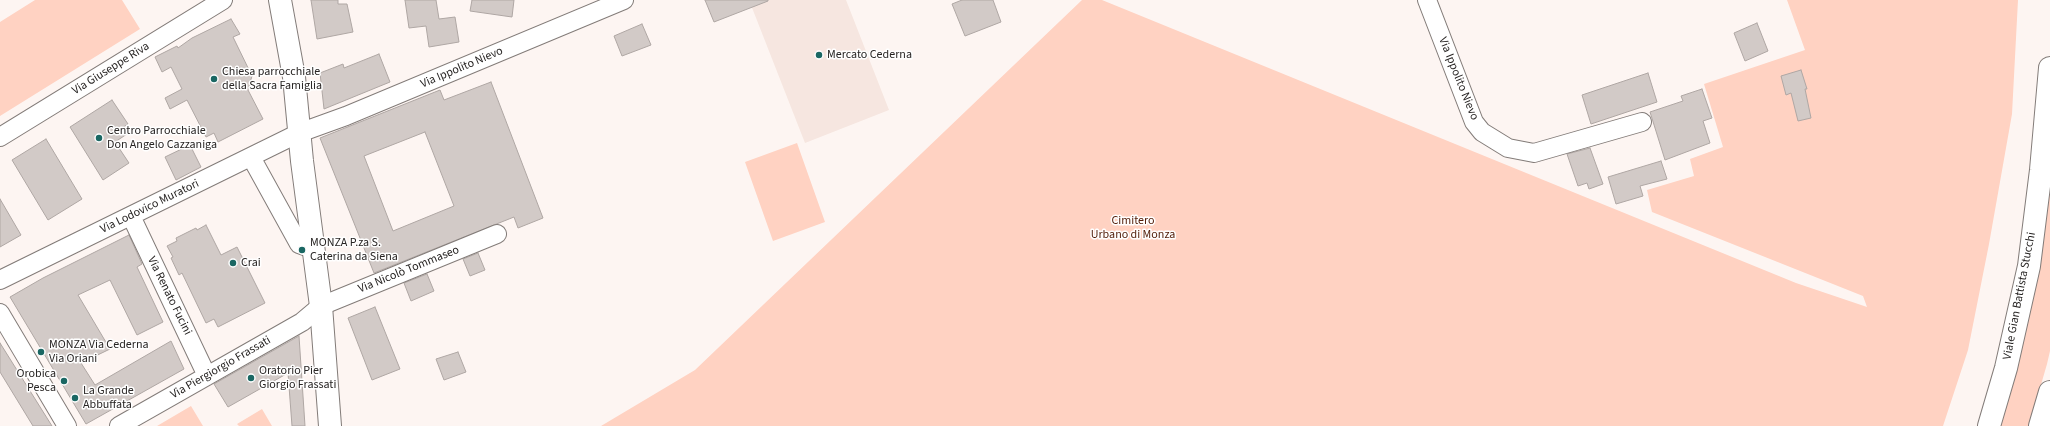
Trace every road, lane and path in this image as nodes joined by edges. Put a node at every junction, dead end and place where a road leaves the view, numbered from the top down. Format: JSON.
{"nodes":[{"id":1,"x":223,"y":0,"type":"edge"},
{"id":2,"x":266,"y":0,"type":"edge"},
{"id":3,"x":280,"y":0,"type":"edge"},
{"id":4,"x":624,"y":0,"type":"edge"},
{"id":5,"x":1427,"y":0,"type":"edge"},
{"id":6,"x":2050,"y":68,"type":"edge"},
{"id":7,"x":1642,"y":122,"type":"dead end"},
{"id":8,"x":299,"y":133,"type":"junction"},
{"id":9,"x":0,"y":137,"type":"edge"},
{"id":10,"x":251,"y":157,"type":"junction"},
{"id":11,"x":131,"y":216,"type":"junction"},
{"id":12,"x":497,"y":234,"type":"dead end"},
{"id":13,"x":313,"y":249,"type":"junction"},
{"id":14,"x":0,"y":280,"type":"edge"},
{"id":15,"x":321,"y":306,"type":"junction"},
{"id":16,"x":0,"y":313,"type":"edge"},
{"id":17,"x":207,"y":376,"type":"junction"},
{"id":18,"x":2050,"y":392,"type":"edge"},
{"id":19,"x":67,"y":426,"type":"edge"},
{"id":20,"x":119,"y":426,"type":"edge"},
{"id":21,"x":330,"y":426,"type":"edge"},
{"id":22,"x":1989,"y":426,"type":"edge"},
{"id":23,"x":2040,"y":426,"type":"edge"}],
"edges":[{"from":1,"to":9,"type":"street","name":"Via Giuseppe Riva"},
{"from":2,"to":8,"type":"street"},
{"from":3,"to":8,"type":"street"},
{"from":4,"to":8,"type":"street","name":"Via Ippolito Nievo"},
{"from":5,"to":7,"type":"street","name":"Via Ippolito Nievo"},
{"from":6,"to":22,"type":"street","name":"Viale Gian Battista Stucchi"},
{"from":8,"to":10,"type":"street","name":"Via Lodovico Muratori"},
{"from":8,"to":13,"type":"street"},
{"from":10,"to":11,"type":"street","name":"Via Lodovico Muratori"},
{"from":10,"to":13,"type":"street"},
{"from":11,"to":14,"type":"street","name":"Via Lodovico Muratori"},
{"from":11,"to":17,"type":"street","name":"Via Renato Fucini"},
{"from":12,"to":15,"type":"street","name":"Via Nicolò Tommaseo"},
{"from":13,"to":15,"type":"street"},
{"from":15,"to":17,"type":"street","name":"Via Piergiorgio Frassati"},
{"from":15,"to":21,"type":"street"},
{"from":16,"to":19,"type":"street"},
{"from":17,"to":20,"type":"street","name":"Via Piergiorgio Frassati"},
{"from":18,"to":23,"type":"street"}]}
